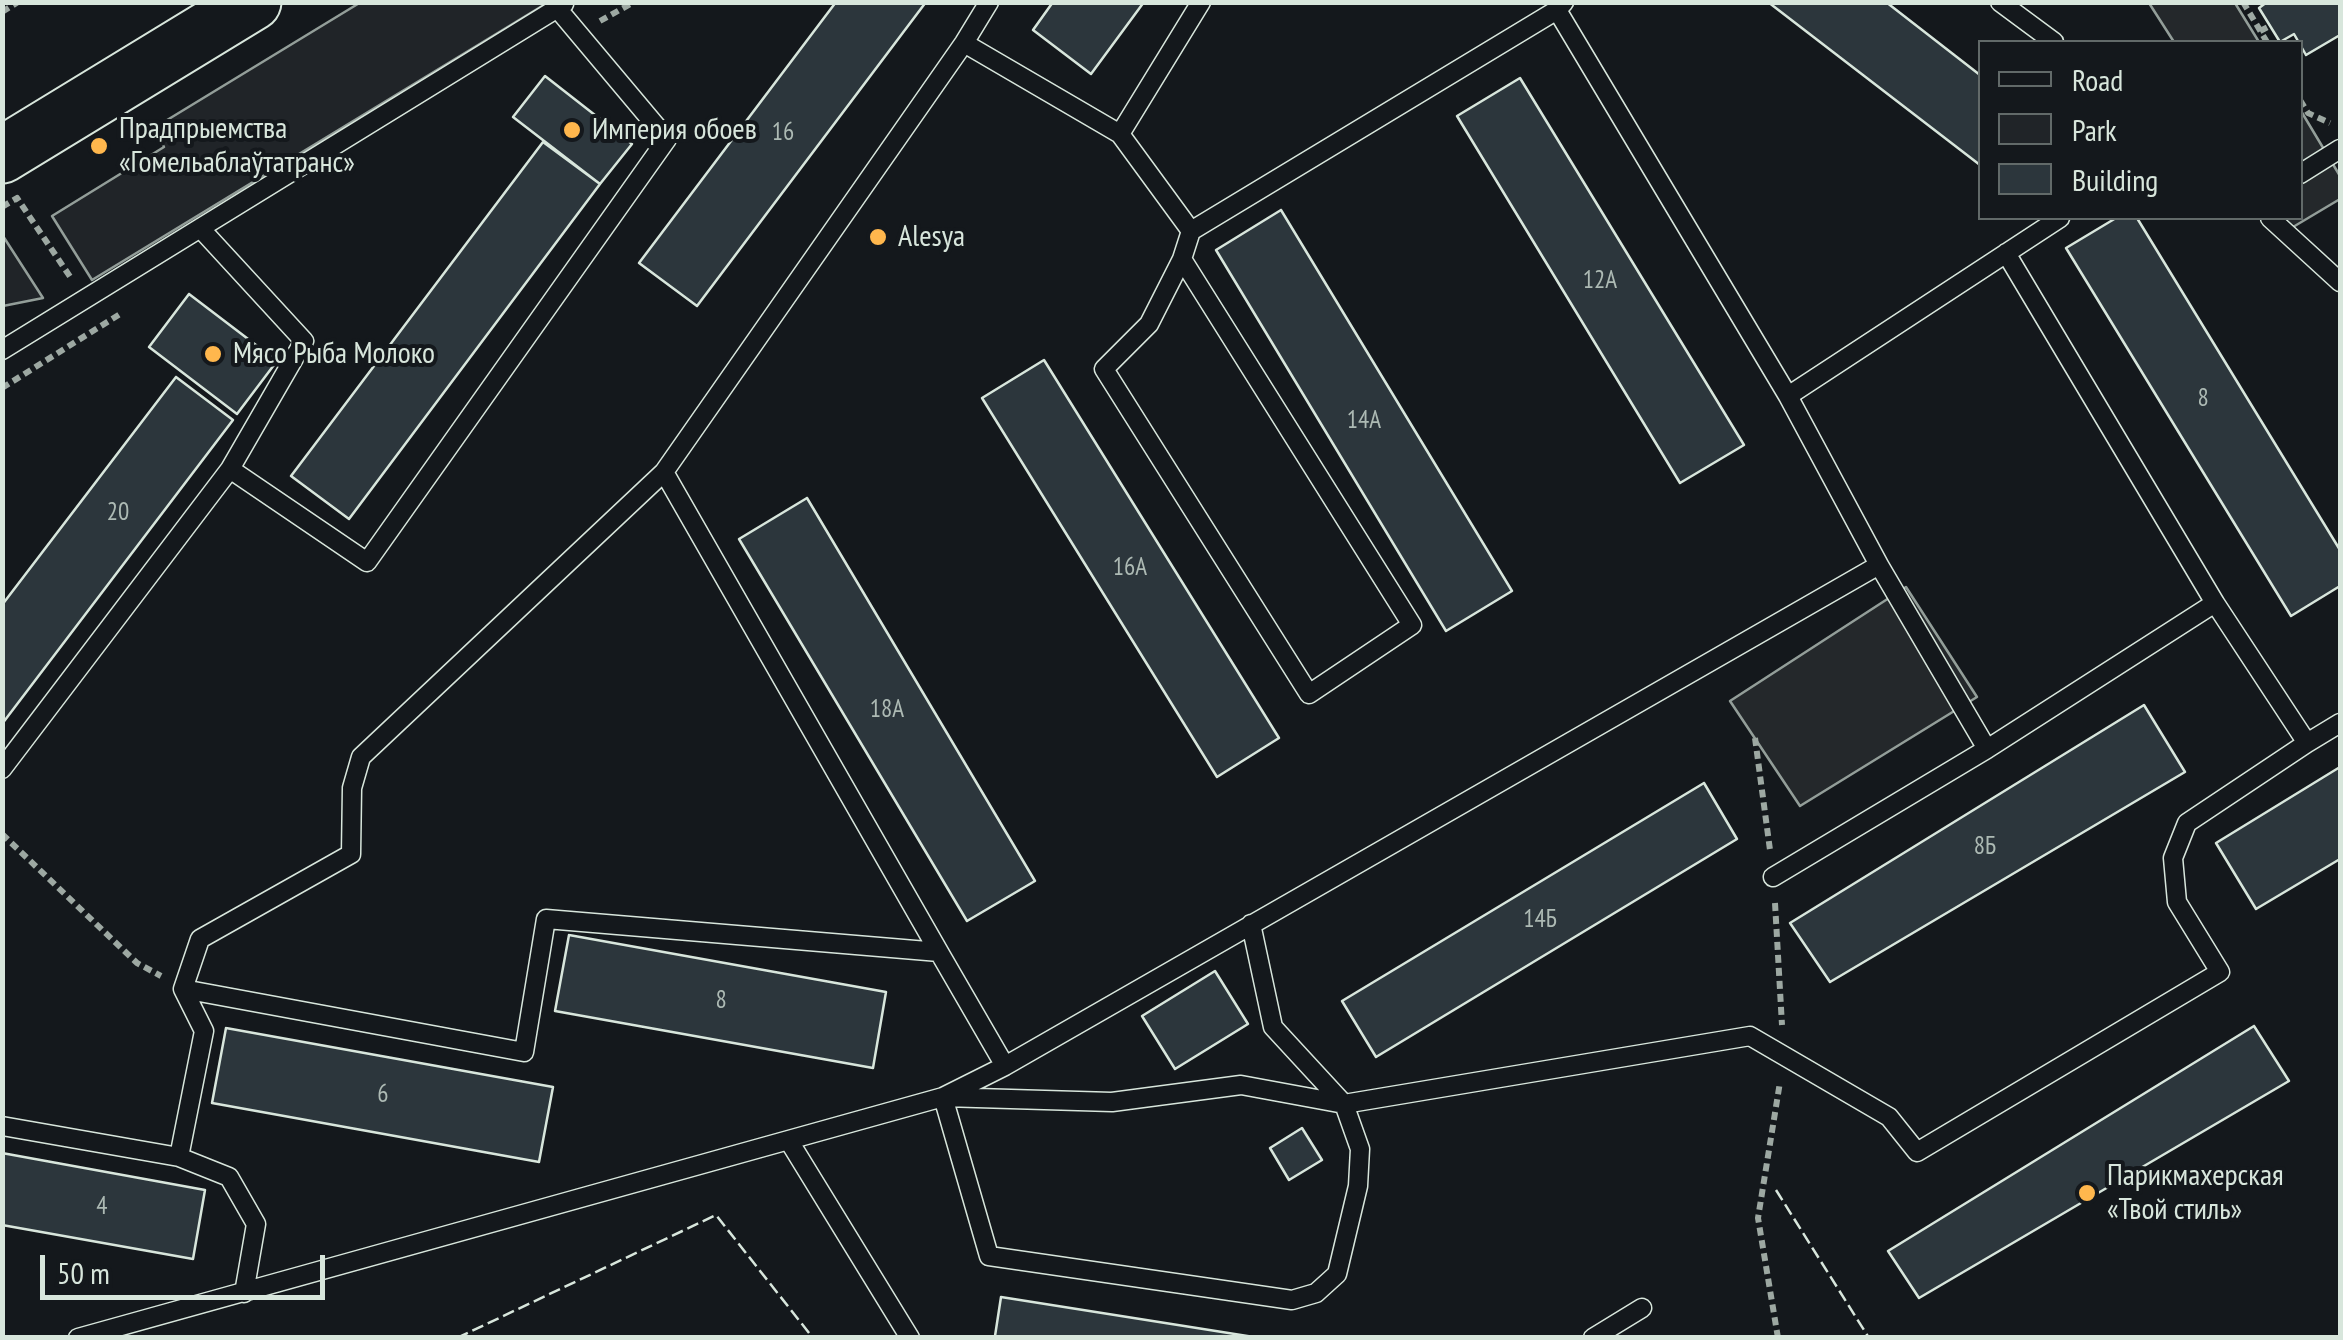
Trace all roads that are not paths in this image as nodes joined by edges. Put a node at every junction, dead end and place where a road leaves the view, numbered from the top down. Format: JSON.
{"nodes":[{"id":1,"x":254,"y":2,"type":"edge"},
{"id":2,"x":990,"y":2,"type":"edge"},
{"id":3,"x":1202,"y":2,"type":"edge"},
{"id":4,"x":2000,"y":2,"type":"edge"},
{"id":5,"x":562,"y":5,"type":"edge"},
{"id":6,"x":1555,"y":5,"type":"edge"},
{"id":7,"x":2051,"y":40,"type":"edge"},
{"id":8,"x":964,"y":43,"type":"junction"},
{"id":9,"x":1120,"y":134,"type":"junction"},
{"id":10,"x":2340,"y":150,"type":"edge"},
{"id":11,"x":2,"y":155,"type":"edge"},
{"id":12,"x":2303,"y":172,"type":"edge"},
{"id":13,"x":2057,"y":220,"type":"edge"},
{"id":14,"x":2272,"y":220,"type":"edge"},
{"id":15,"x":200,"y":228,"type":"junction"},
{"id":16,"x":1191,"y":231,"type":"junction"},
{"id":17,"x":2006,"y":253,"type":"junction"},
{"id":18,"x":1182,"y":260,"type":"junction"},
{"id":19,"x":2340,"y":282,"type":"edge"},
{"id":20,"x":2,"y":350,"type":"edge"},
{"id":21,"x":1788,"y":396,"type":"junction"},
{"id":22,"x":230,"y":468,"type":"junction"},
{"id":23,"x":664,"y":472,"type":"junction"},
{"id":24,"x":1878,"y":564,"type":"junction"},
{"id":25,"x":2215,"y":604,"type":"junction"},
{"id":26,"x":2340,"y":723,"type":"edge"},
{"id":27,"x":2306,"y":743,"type":"junction"},
{"id":28,"x":1988,"y":749,"type":"junction"},
{"id":29,"x":2,"y":769,"type":"edge"},
{"id":30,"x":1773,"y":878,"type":"dead end"},
{"id":31,"x":1251,"y":924,"type":"junction"},
{"id":32,"x":940,"y":952,"type":"junction"},
{"id":33,"x":182,"y":989,"type":"junction"},
{"id":34,"x":1005,"y":1066,"type":"junction"},
{"id":35,"x":942,"y":1097,"type":"junction"},
{"id":36,"x":1344,"y":1104,"type":"junction"},
{"id":37,"x":2,"y":1126,"type":"edge"},
{"id":38,"x":788,"y":1140,"type":"junction"},
{"id":39,"x":179,"y":1157,"type":"junction"},
{"id":40,"x":244,"y":1292,"type":"junction"},
{"id":41,"x":1642,"y":1308,"type":"dead end"},
{"id":42,"x":78,"y":1338,"type":"edge"},
{"id":43,"x":910,"y":1338,"type":"edge"},
{"id":44,"x":1593,"y":1338,"type":"edge"}],
"edges":[{"from":1,"to":11,"type":"main road"},
{"from":2,"to":8,"type":"lane"},
{"from":3,"to":9,"type":"lane"},
{"from":4,"to":7,"type":"lane"},
{"from":5,"to":15,"type":"lane"},
{"from":5,"to":22,"type":"lane"},
{"from":6,"to":16,"type":"lane"},
{"from":6,"to":21,"type":"lane"},
{"from":8,"to":9,"type":"lane"},
{"from":8,"to":23,"type":"lane"},
{"from":9,"to":16,"type":"lane"},
{"from":10,"to":12,"type":"lane"},
{"from":13,"to":17,"type":"lane"},
{"from":14,"to":19,"type":"lane"},
{"from":15,"to":20,"type":"lane"},
{"from":15,"to":22,"type":"lane"},
{"from":16,"to":18,"type":"lane"},
{"from":17,"to":21,"type":"lane"},
{"from":17,"to":25,"type":"lane"},
{"from":18,"to":18,"type":"lane"},
{"from":21,"to":24,"type":"lane"},
{"from":22,"to":29,"type":"lane"},
{"from":23,"to":32,"type":"lane"},
{"from":23,"to":33,"type":"lane"},
{"from":24,"to":28,"type":"lane"},
{"from":24,"to":31,"type":"lane"},
{"from":25,"to":27,"type":"lane"},
{"from":25,"to":28,"type":"lane"},
{"from":26,"to":27,"type":"lane"},
{"from":27,"to":36,"type":"lane"},
{"from":28,"to":30,"type":"lane"},
{"from":31,"to":34,"type":"lane"},
{"from":31,"to":36,"type":"lane"},
{"from":32,"to":33,"type":"lane"},
{"from":32,"to":34,"type":"lane"},
{"from":33,"to":39,"type":"lane"},
{"from":34,"to":35,"type":"lane"},
{"from":35,"to":36,"type":"lane"},
{"from":35,"to":36,"type":"lane"},
{"from":35,"to":38,"type":"lane"},
{"from":37,"to":39,"type":"lane"},
{"from":38,"to":40,"type":"lane"},
{"from":38,"to":43,"type":"lane"},
{"from":39,"to":40,"type":"lane"},
{"from":40,"to":42,"type":"lane"},
{"from":41,"to":44,"type":"lane"}]}
